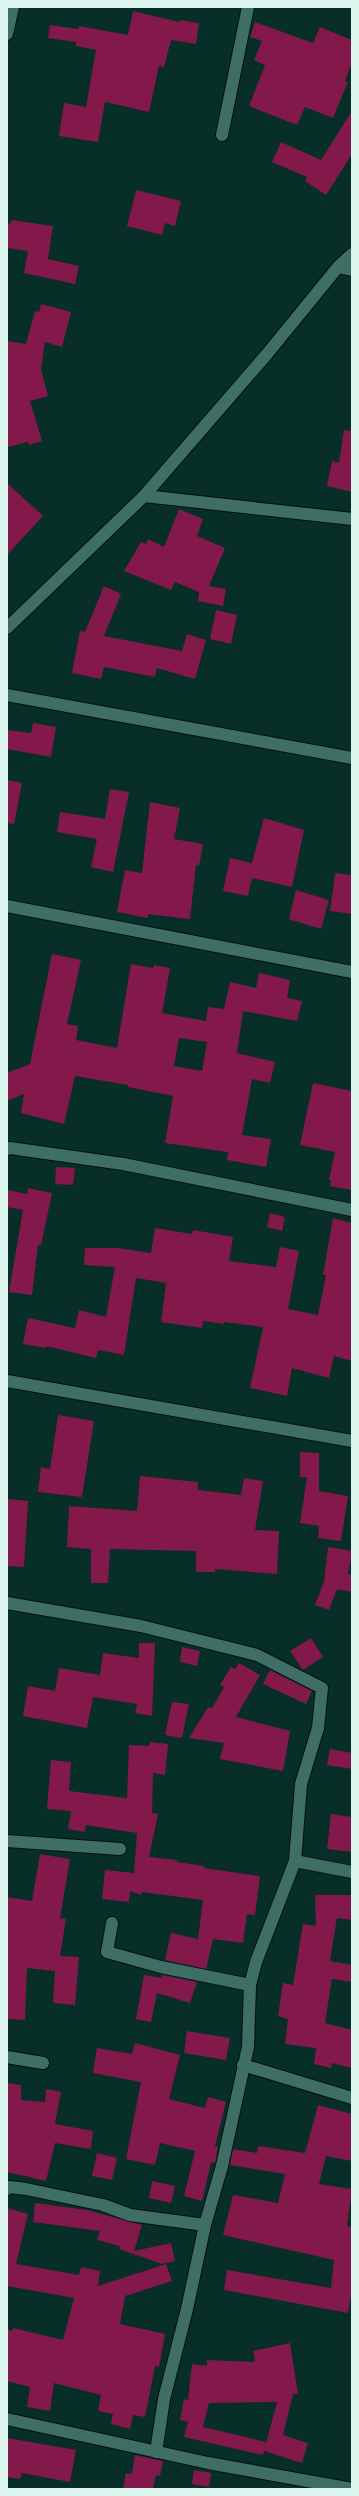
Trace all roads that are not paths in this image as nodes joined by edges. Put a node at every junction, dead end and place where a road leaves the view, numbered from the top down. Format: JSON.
{"nodes":[{"id":1,"x":13,"y":7,"type":"edge"},
{"id":2,"x":248,"y":7,"type":"edge"},
{"id":3,"x":7,"y":34,"type":"edge"},
{"id":4,"x":222,"y":135,"type":"dead end"},
{"id":5,"x":352,"y":254,"type":"edge"},
{"id":6,"x":338,"y":267,"type":"junction"},
{"id":7,"x":352,"y":270,"type":"edge"},
{"id":8,"x":144,"y":496,"type":"junction"},
{"id":9,"x":352,"y":519,"type":"edge"},
{"id":10,"x":7,"y":628,"type":"edge"},
{"id":11,"x":7,"y":695,"type":"edge"},
{"id":12,"x":352,"y":758,"type":"edge"},
{"id":13,"x":7,"y":906,"type":"edge"},
{"id":14,"x":352,"y":972,"type":"edge"},
{"id":15,"x":7,"y":1150,"type":"edge"},
{"id":16,"x":352,"y":1210,"type":"edge"},
{"id":17,"x":7,"y":1381,"type":"edge"},
{"id":18,"x":352,"y":1441,"type":"edge"},
{"id":19,"x":7,"y":1603,"type":"edge"},
{"id":20,"x":7,"y":1842,"type":"edge"},
{"id":21,"x":120,"y":1848,"type":"dead end"},
{"id":22,"x":295,"y":1860,"type":"junction"},
{"id":23,"x":352,"y":1872,"type":"edge"},
{"id":24,"x":112,"y":1923,"type":"dead end"},
{"id":25,"x":250,"y":1985,"type":"junction"},
{"id":26,"x":7,"y":2057,"type":"edge"},
{"id":27,"x":43,"y":2063,"type":"dead end"},
{"id":28,"x":243,"y":2065,"type":"junction"},
{"id":29,"x":352,"y":2098,"type":"edge"},
{"id":30,"x":7,"y":2189,"type":"edge"},
{"id":31,"x":205,"y":2225,"type":"junction"},
{"id":32,"x":7,"y":2419,"type":"edge"},
{"id":33,"x":156,"y":2452,"type":"junction"},
{"id":34,"x":352,"y":2489,"type":"edge"}],
"edges":[{"from":1,"to":3,"type":"street"},
{"from":2,"to":4,"type":"street"},
{"from":5,"to":6,"type":"street"},
{"from":6,"to":7,"type":"street"},
{"from":6,"to":8,"type":"street"},
{"from":8,"to":9,"type":"street"},
{"from":8,"to":10,"type":"street"},
{"from":11,"to":12,"type":"street"},
{"from":13,"to":14,"type":"street"},
{"from":15,"to":16,"type":"street"},
{"from":17,"to":18,"type":"street"},
{"from":19,"to":22,"type":"street"},
{"from":20,"to":21,"type":"street"},
{"from":22,"to":23,"type":"street"},
{"from":22,"to":25,"type":"street"},
{"from":24,"to":25,"type":"street"},
{"from":25,"to":28,"type":"street"},
{"from":26,"to":27,"type":"street"},
{"from":28,"to":29,"type":"street"},
{"from":28,"to":31,"type":"street"},
{"from":30,"to":31,"type":"street"},
{"from":31,"to":33,"type":"street"},
{"from":32,"to":33,"type":"street"},
{"from":33,"to":34,"type":"street"}]}
